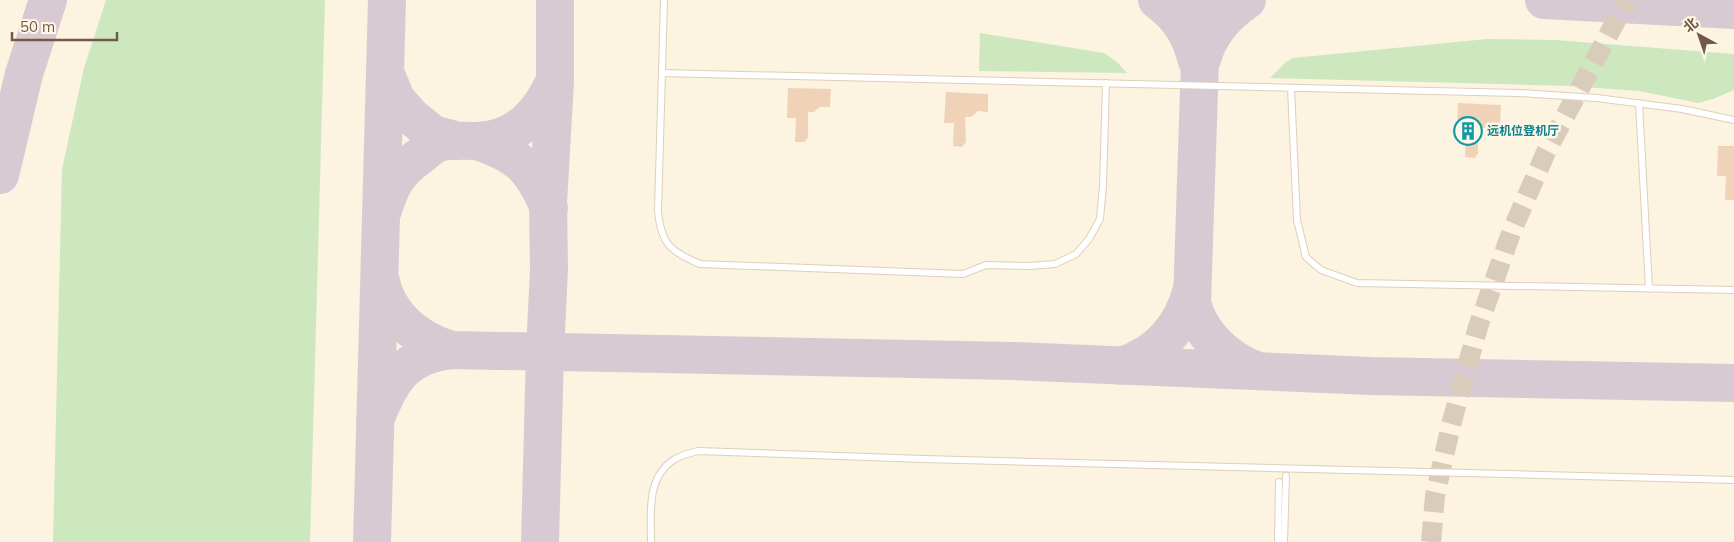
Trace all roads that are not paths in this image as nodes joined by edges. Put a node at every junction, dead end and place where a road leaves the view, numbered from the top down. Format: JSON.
{"nodes":[{"id":1,"x":664,"y":0,"type":"edge"},
{"id":2,"x":662,"y":73,"type":"junction"},
{"id":3,"x":1106,"y":83,"type":"junction"},
{"id":4,"x":1292,"y":88,"type":"junction"},
{"id":5,"x":1639,"y":103,"type":"junction"},
{"id":6,"x":1734,"y":120,"type":"edge"},
{"id":7,"x":1649,"y":288,"type":"junction"},
{"id":8,"x":1734,"y":290,"type":"edge"},
{"id":9,"x":1286,"y":476,"type":"dead end"},
{"id":10,"x":1734,"y":480,"type":"edge"},
{"id":11,"x":1279,"y":482,"type":"dead end"},
{"id":12,"x":651,"y":542,"type":"edge"},
{"id":13,"x":1278,"y":542,"type":"edge"},
{"id":14,"x":1284,"y":542,"type":"edge"}],
"edges":[{"from":1,"to":2,"type":"lane"},
{"from":2,"to":3,"type":"lane"},
{"from":2,"to":3,"type":"lane"},
{"from":3,"to":4,"type":"lane"},
{"from":4,"to":5,"type":"lane"},
{"from":4,"to":7,"type":"lane"},
{"from":5,"to":6,"type":"lane"},
{"from":5,"to":7,"type":"lane"},
{"from":7,"to":8,"type":"lane"},
{"from":9,"to":14,"type":"lane"},
{"from":10,"to":12,"type":"lane"},
{"from":11,"to":13,"type":"lane"}]}
